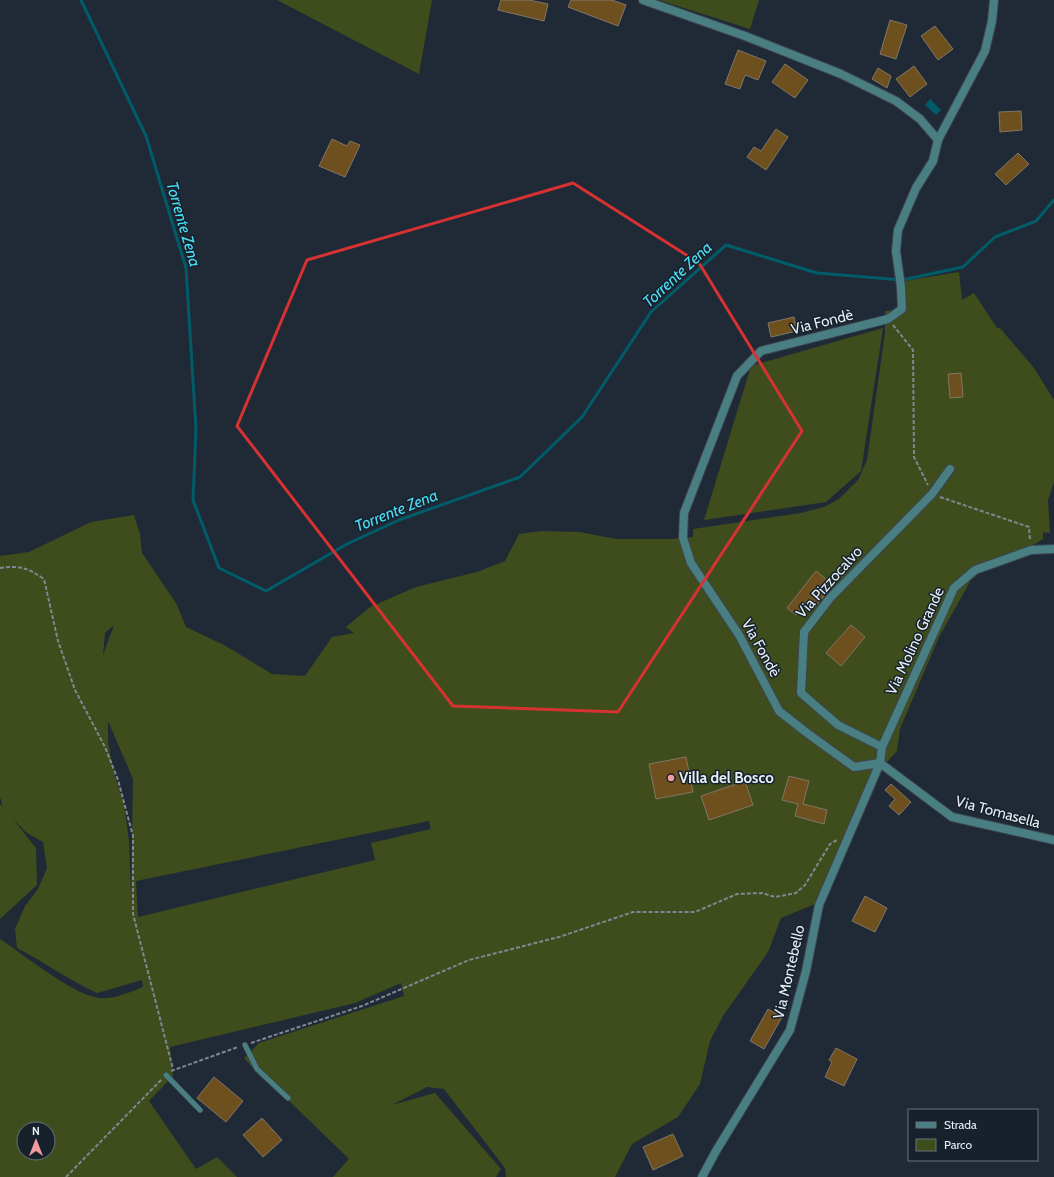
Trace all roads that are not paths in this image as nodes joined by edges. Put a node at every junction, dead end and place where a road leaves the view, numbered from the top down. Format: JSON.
{"nodes":[{"id":1,"x":643,"y":0,"type":"edge"},
{"id":2,"x":994,"y":0,"type":"edge"},
{"id":3,"x":938,"y":140,"type":"junction"},
{"id":4,"x":950,"y":469,"type":"dead end"},
{"id":5,"x":1054,"y":549,"type":"edge"},
{"id":6,"x":882,"y":747,"type":"junction"},
{"id":7,"x":880,"y":763,"type":"junction"},
{"id":8,"x":1054,"y":840,"type":"edge"},
{"id":9,"x":245,"y":1045,"type":"road end"},
{"id":10,"x":166,"y":1075,"type":"road end"},
{"id":11,"x":288,"y":1098,"type":"dead end"},
{"id":12,"x":200,"y":1110,"type":"dead end"},
{"id":13,"x":702,"y":1177,"type":"edge"}],
"edges":[{"from":1,"to":3,"type":"street"},
{"from":2,"to":3,"type":"street","name":"Via Fondè"},
{"from":3,"to":7,"type":"street","name":"Via Fondè"},
{"from":4,"to":6,"type":"street","name":"Via Pizzocalvo"},
{"from":5,"to":6,"type":"street","name":"Via Molino Grande"},
{"from":6,"to":7,"type":"street","name":"Via Molino Grande"},
{"from":7,"to":8,"type":"street","name":"Via Tomasella"},
{"from":7,"to":13,"type":"street","name":"Via Montebello"},
{"from":9,"to":11,"type":"lane"},
{"from":10,"to":12,"type":"lane"}]}
